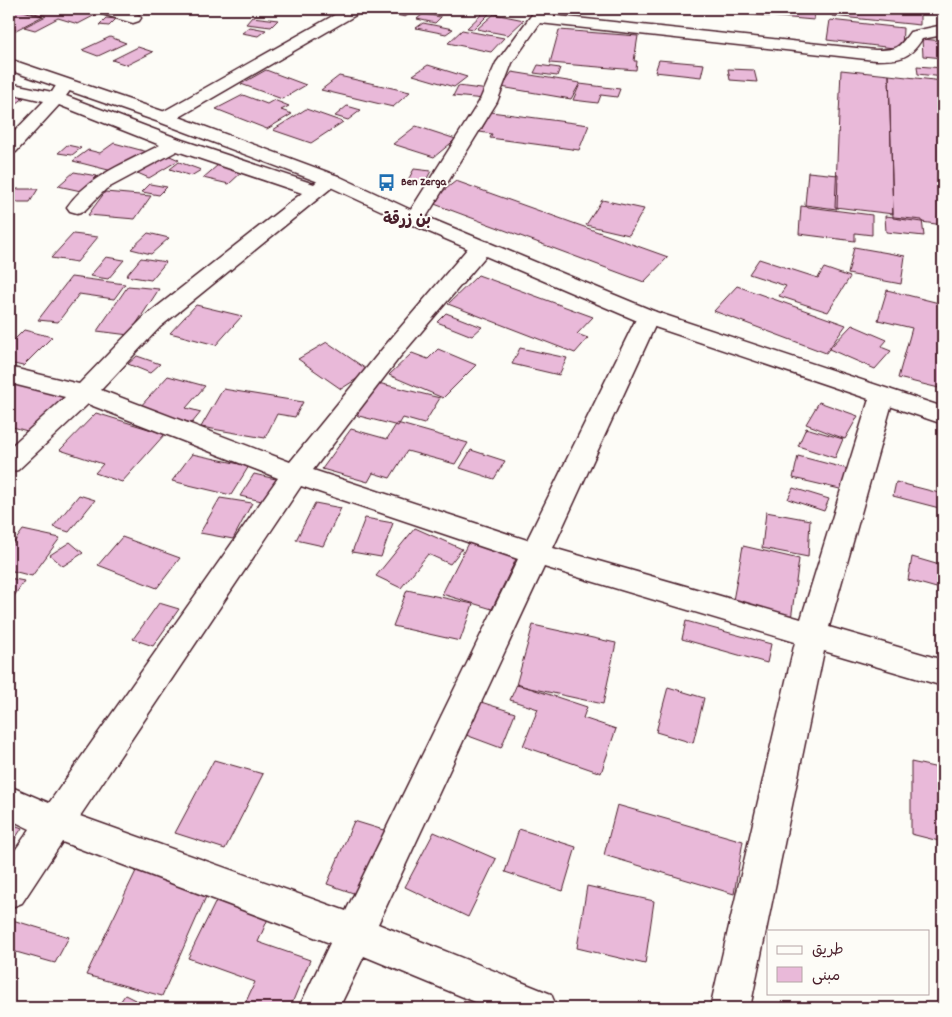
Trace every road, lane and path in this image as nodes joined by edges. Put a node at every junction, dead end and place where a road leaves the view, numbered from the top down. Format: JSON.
{"nodes":[{"id":1,"x":100,"y":9,"type":"edge"},
{"id":2,"x":356,"y":9,"type":"edge"},
{"id":3,"x":541,"y":13,"type":"edge"},
{"id":4,"x":133,"y":18,"type":"dead end"},
{"id":5,"x":943,"y":30,"type":"edge"},
{"id":6,"x":9,"y":64,"type":"edge"},
{"id":7,"x":9,"y":88,"type":"edge"},
{"id":8,"x":61,"y":91,"type":"junction"},
{"id":9,"x":165,"y":118,"type":"junction"},
{"id":10,"x":175,"y":144,"type":"junction"},
{"id":11,"x":9,"y":148,"type":"edge"},
{"id":12,"x":323,"y":186,"type":"junction"},
{"id":13,"x":77,"y":207,"type":"dead end"},
{"id":14,"x":415,"y":219,"type":"junction"},
{"id":15,"x":481,"y":247,"type":"junction"},
{"id":16,"x":648,"y":317,"type":"junction"},
{"id":17,"x":9,"y":375,"type":"edge"},
{"id":18,"x":84,"y":393,"type":"junction"},
{"id":19,"x":882,"y":396,"type":"junction"},
{"id":20,"x":943,"y":416,"type":"edge"},
{"id":21,"x":9,"y":464,"type":"edge"},
{"id":22,"x":295,"y":474,"type":"junction"},
{"id":23,"x":537,"y":554,"type":"junction"},
{"id":24,"x":812,"y":634,"type":"junction"},
{"id":25,"x":943,"y":673,"type":"edge"},
{"id":26,"x":9,"y":802,"type":"edge"},
{"id":27,"x":55,"y":823,"type":"junction"},
{"id":28,"x":9,"y":890,"type":"edge"},
{"id":29,"x":354,"y":933,"type":"junction"},
{"id":30,"x":319,"y":1008,"type":"edge"},
{"id":31,"x":537,"y":1008,"type":"edge"},
{"id":32,"x":730,"y":1008,"type":"edge"}],
"edges":[{"from":1,"to":4,"type":"street"},
{"from":2,"to":9,"type":"street"},
{"from":3,"to":5,"type":"street"},
{"from":3,"to":14,"type":"street"},
{"from":6,"to":8,"type":"street"},
{"from":7,"to":8,"type":"street"},
{"from":8,"to":9,"type":"street"},
{"from":8,"to":10,"type":"street"},
{"from":8,"to":11,"type":"street"},
{"from":9,"to":12,"type":"street"},
{"from":10,"to":12,"type":"street"},
{"from":10,"to":13,"type":"street"},
{"from":12,"to":14,"type":"street"},
{"from":12,"to":18,"type":"street"},
{"from":14,"to":15,"type":"street"},
{"from":15,"to":16,"type":"street"},
{"from":15,"to":22,"type":"street"},
{"from":16,"to":19,"type":"street"},
{"from":16,"to":23,"type":"street"},
{"from":17,"to":18,"type":"street"},
{"from":18,"to":21,"type":"street"},
{"from":18,"to":22,"type":"street"},
{"from":19,"to":20,"type":"street"},
{"from":19,"to":24,"type":"street"},
{"from":22,"to":23,"type":"street"},
{"from":22,"to":27,"type":"street"},
{"from":23,"to":24,"type":"street"},
{"from":23,"to":29,"type":"street"},
{"from":24,"to":25,"type":"street"},
{"from":24,"to":32,"type":"street"},
{"from":26,"to":27,"type":"street"},
{"from":27,"to":28,"type":"street"},
{"from":27,"to":29,"type":"street"},
{"from":29,"to":30,"type":"street"},
{"from":29,"to":31,"type":"street"}]}
